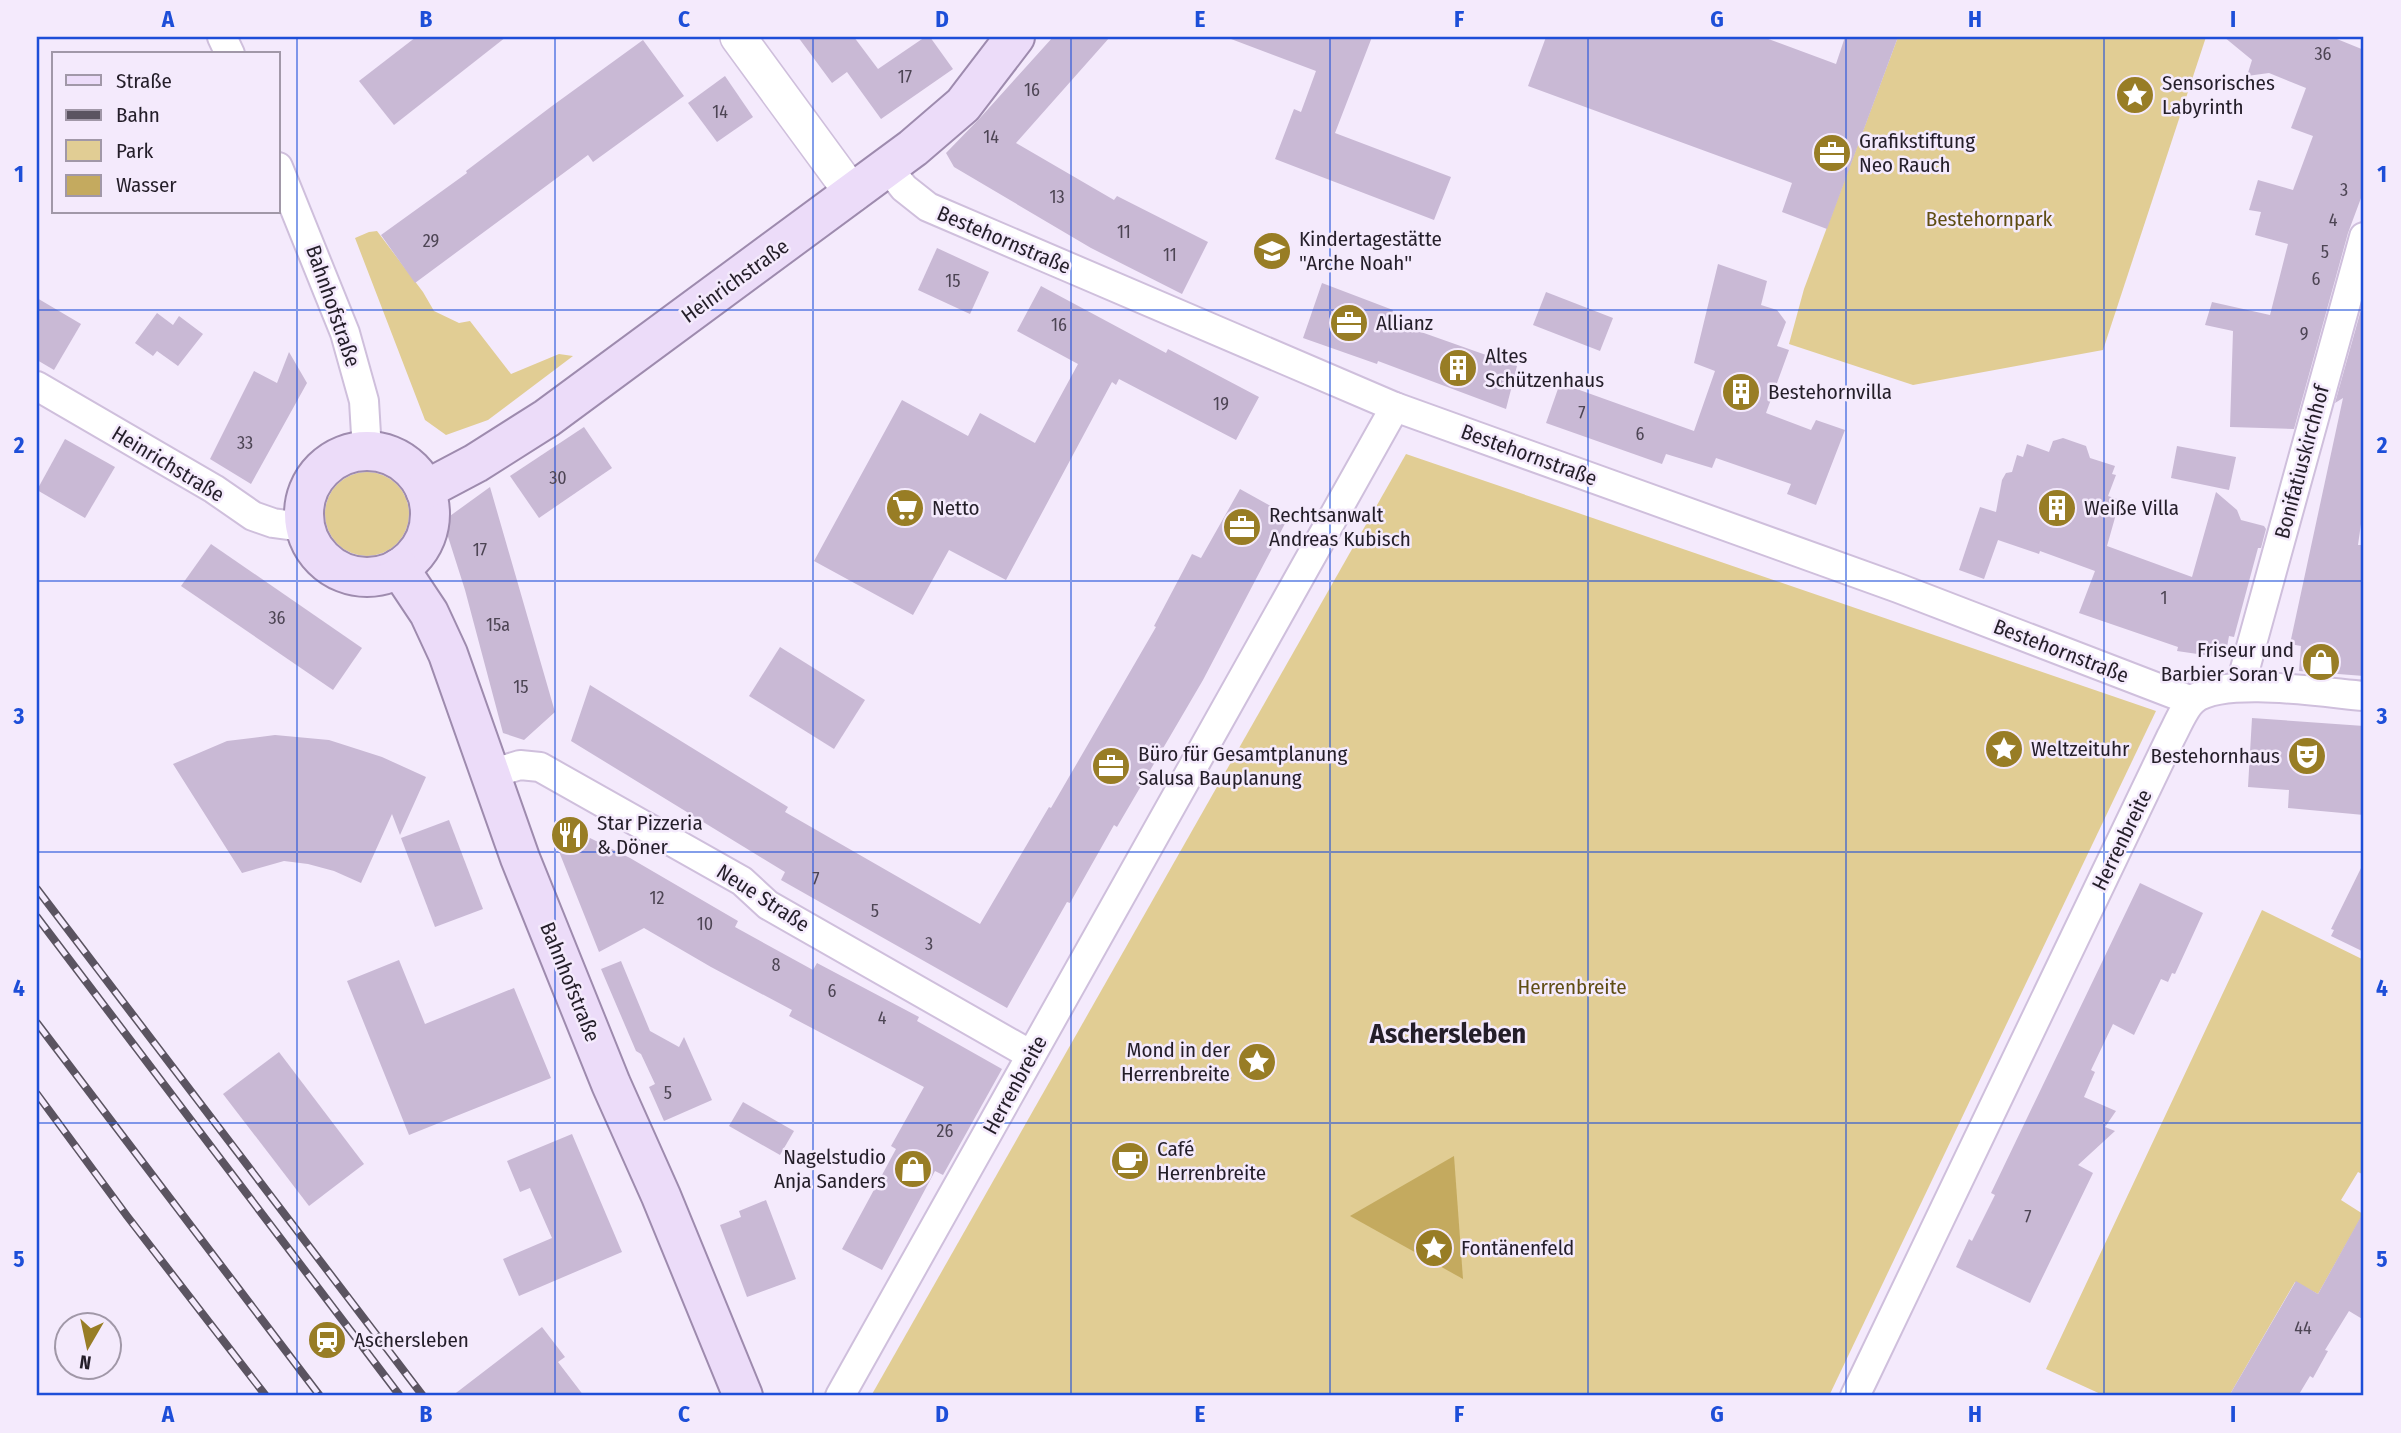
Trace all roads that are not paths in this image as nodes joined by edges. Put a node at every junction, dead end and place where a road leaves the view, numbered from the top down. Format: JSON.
{"nodes":[{"id":1,"x":738,"y":37,"type":"edge"},
{"id":2,"x":1015,"y":37,"type":"edge"},
{"id":3,"x":888,"y":168,"type":"junction"},
{"id":4,"x":280,"y":172,"type":"edge"},
{"id":5,"x":853,"y":194,"type":"junction"},
{"id":6,"x":2364,"y":237,"type":"edge"},
{"id":7,"x":37,"y":386,"type":"edge"},
{"id":8,"x":1395,"y":407,"type":"junction"},
{"id":9,"x":367,"y":451,"type":"junction"},
{"id":10,"x":425,"y":490,"type":"junction"},
{"id":11,"x":304,"y":525,"type":"junction"},
{"id":12,"x":399,"y":568,"type":"junction"},
{"id":13,"x":2240,"y":687,"type":"junction"},
{"id":14,"x":2364,"y":696,"type":"edge"},
{"id":15,"x":2192,"y":701,"type":"junction"},
{"id":16,"x":490,"y":774,"type":"junction"},
{"id":17,"x":1031,"y":1055,"type":"junction"},
{"id":18,"x":743,"y":1396,"type":"edge"},
{"id":19,"x":840,"y":1396,"type":"edge"},
{"id":20,"x":1855,"y":1396,"type":"edge"}],
"edges":[{"from":1,"to":5,"type":"street"},
{"from":2,"to":3,"type":"main road","name":"Heinrichstraße"},
{"from":3,"to":5,"type":"main road","name":"Heinrichstraße"},
{"from":3,"to":8,"type":"street","name":"Bestehornstraße"},
{"from":4,"to":9,"type":"street","name":"Bahnhofstraße"},
{"from":5,"to":10,"type":"main road","name":"Heinrichstraße"},
{"from":6,"to":13,"type":"street","name":"Bonifatiuskirchhof"},
{"from":7,"to":11,"type":"street","name":"Heinrichstraße"},
{"from":8,"to":15,"type":"street","name":"Bestehornstraße"},
{"from":8,"to":17,"type":"street","name":"Herrenbreite"},
{"from":9,"to":10,"type":"main road"},
{"from":9,"to":11,"type":"main road"},
{"from":10,"to":12,"type":"main road"},
{"from":11,"to":12,"type":"main road"},
{"from":12,"to":16,"type":"main road","name":"Bahnhofstraße"},
{"from":13,"to":14,"type":"street"},
{"from":13,"to":15,"type":"street"},
{"from":15,"to":20,"type":"street","name":"Herrenbreite"},
{"from":16,"to":17,"type":"street","name":"Neue Straße"},
{"from":16,"to":18,"type":"main road","name":"Bahnhofstraße"},
{"from":17,"to":19,"type":"street","name":"Herrenbreite"}]}
